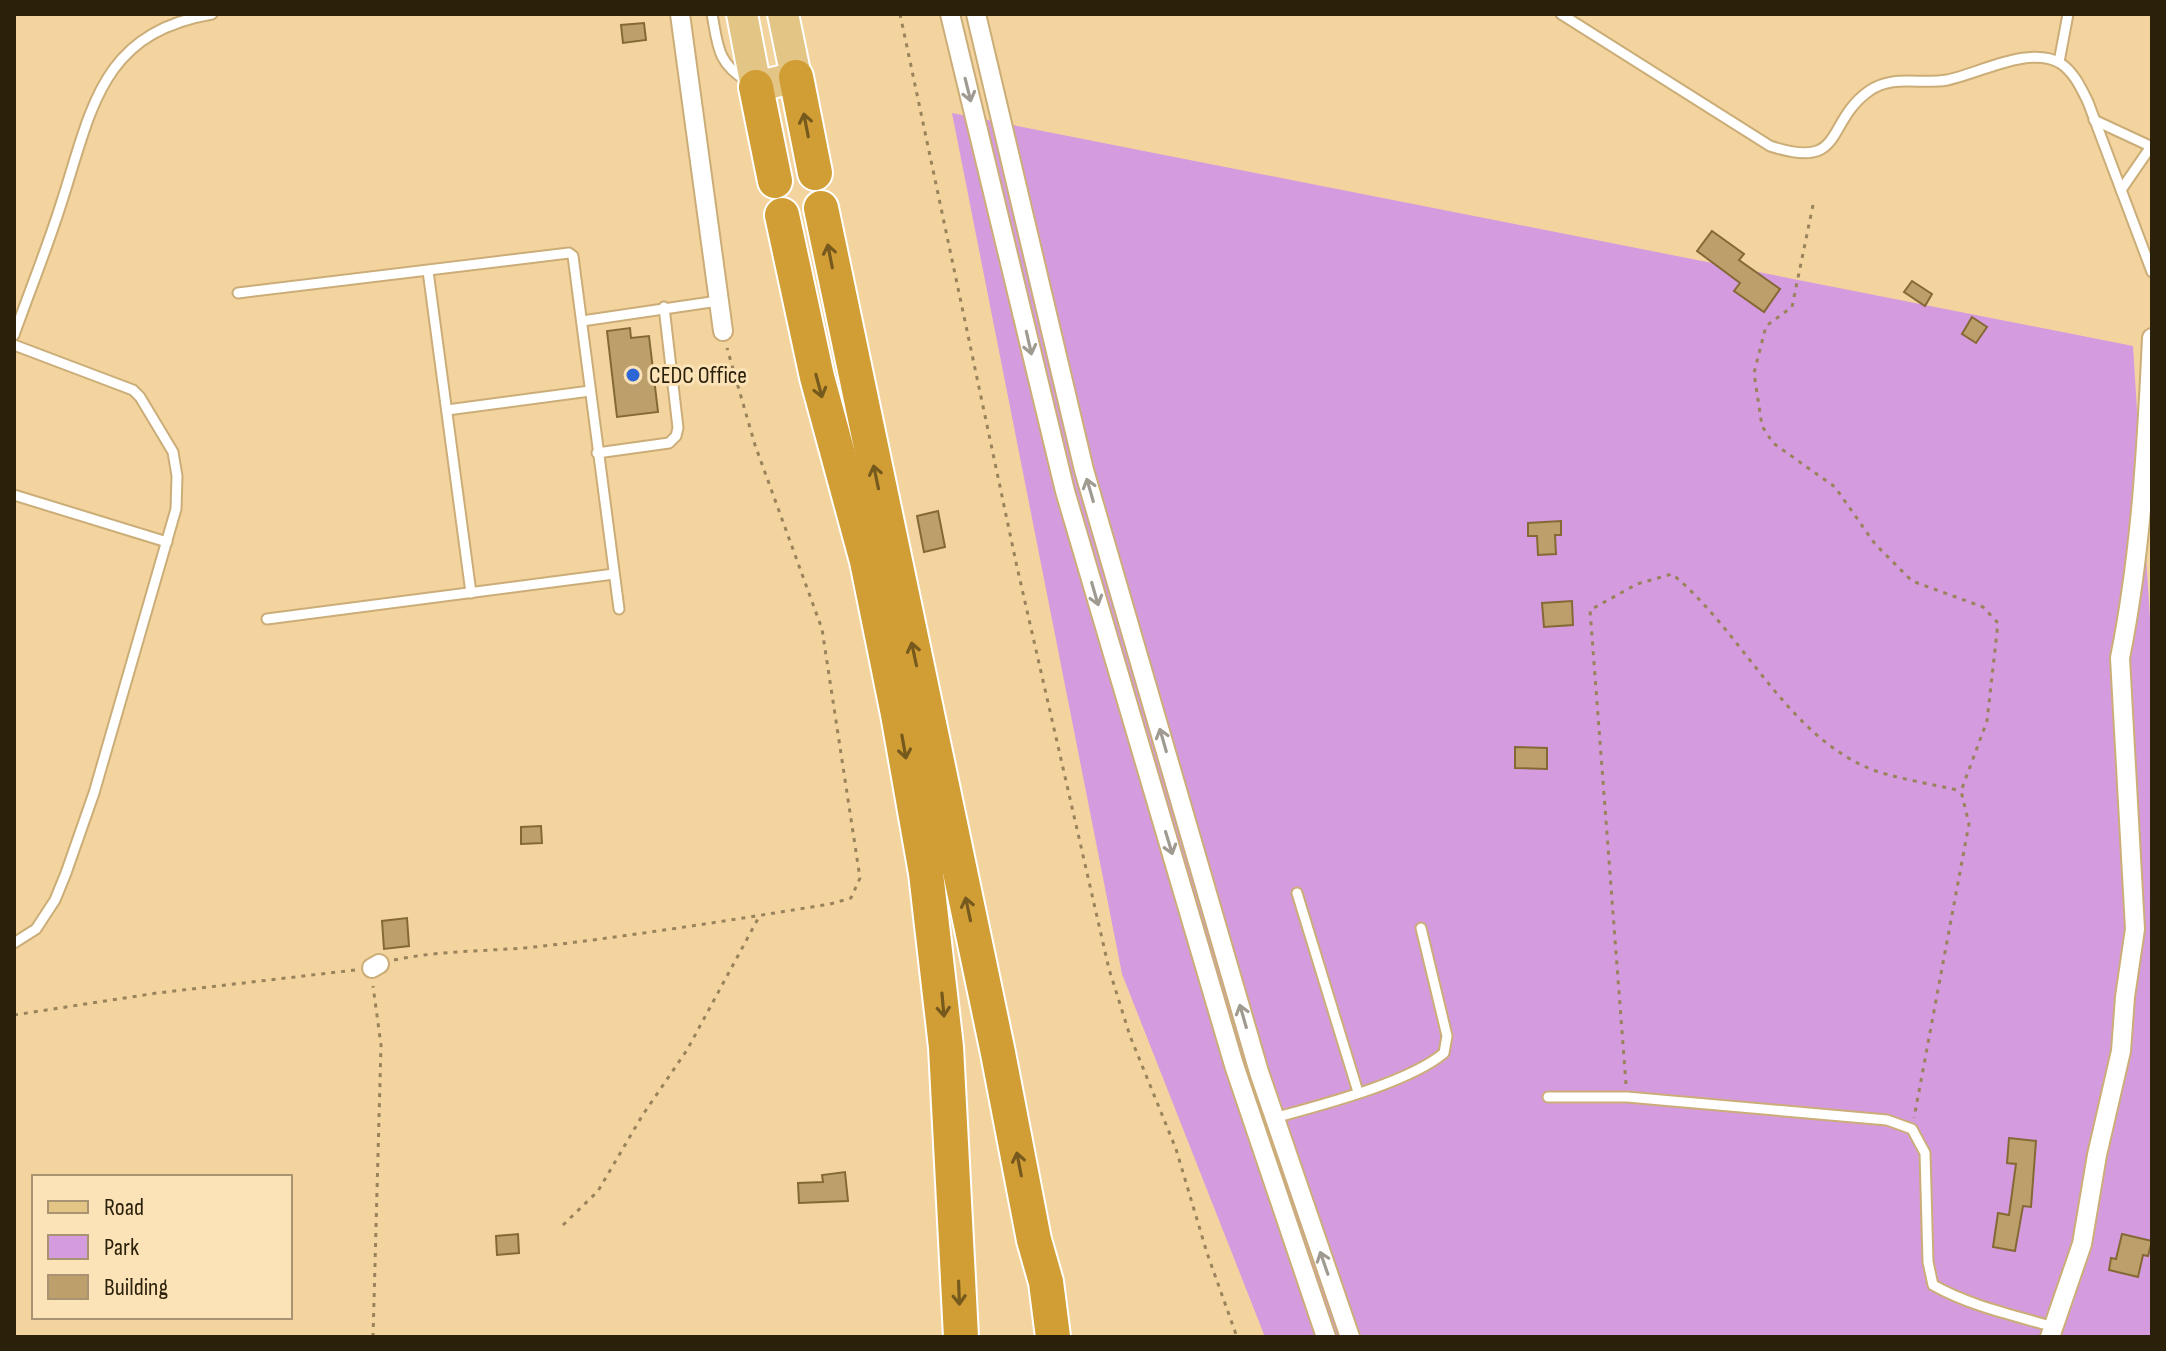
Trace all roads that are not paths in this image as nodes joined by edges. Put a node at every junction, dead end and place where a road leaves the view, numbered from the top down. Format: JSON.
{"nodes":[{"id":1,"x":212,"y":14,"type":"edge"},
{"id":2,"x":680,"y":14,"type":"edge"},
{"id":3,"x":712,"y":14,"type":"edge"},
{"id":4,"x":742,"y":14,"type":"edge"},
{"id":5,"x":783,"y":14,"type":"edge"},
{"id":6,"x":950,"y":14,"type":"edge"},
{"id":7,"x":976,"y":14,"type":"edge"},
{"id":8,"x":1561,"y":14,"type":"edge"},
{"id":9,"x":2068,"y":14,"type":"edge"},
{"id":10,"x":2059,"y":62,"type":"junction"},
{"id":11,"x":796,"y":77,"type":"junction"},
{"id":12,"x":756,"y":87,"type":"junction"},
{"id":13,"x":2094,"y":120,"type":"junction"},
{"id":14,"x":2151,"y":146,"type":"edge"},
{"id":15,"x":815,"y":173,"type":"dead end"},
{"id":16,"x":775,"y":181,"type":"dead end"},
{"id":17,"x":2121,"y":190,"type":"junction"},
{"id":18,"x":821,"y":208,"type":"dead end"},
{"id":19,"x":782,"y":215,"type":"dead end"},
{"id":20,"x":428,"y":271,"type":"junction"},
{"id":21,"x":2152,"y":272,"type":"edge"},
{"id":22,"x":238,"y":293,"type":"dead end"},
{"id":23,"x":718,"y":301,"type":"junction"},
{"id":24,"x":664,"y":307,"type":"junction"},
{"id":25,"x":582,"y":321,"type":"junction"},
{"id":26,"x":723,"y":331,"type":"road end"},
{"id":27,"x":14,"y":335,"type":"edge"},
{"id":28,"x":2152,"y":338,"type":"edge"},
{"id":29,"x":14,"y":345,"type":"edge"},
{"id":30,"x":590,"y":391,"type":"junction"},
{"id":31,"x":447,"y":410,"type":"junction"},
{"id":32,"x":597,"y":453,"type":"junction"},
{"id":33,"x":14,"y":495,"type":"edge"},
{"id":34,"x":167,"y":542,"type":"junction"},
{"id":35,"x":614,"y":574,"type":"junction"},
{"id":36,"x":471,"y":593,"type":"junction"},
{"id":37,"x":619,"y":609,"type":"dead end"},
{"id":38,"x":267,"y":619,"type":"dead end"},
{"id":39,"x":1133,"y":634,"type":"junction"},
{"id":40,"x":1109,"y":642,"type":"junction"},
{"id":41,"x":1297,"y":893,"type":"dead end"},
{"id":42,"x":1421,"y":928,"type":"dead end"},
{"id":43,"x":14,"y":943,"type":"edge"},
{"id":44,"x":1358,"y":1092,"type":"junction"},
{"id":45,"x":1548,"y":1097,"type":"dead end"},
{"id":46,"x":1274,"y":1118,"type":"junction"},
{"id":47,"x":1034,"y":1240,"type":"junction"},
{"id":48,"x":2052,"y":1332,"type":"edge"},
{"id":49,"x":961,"y":1337,"type":"edge"},
{"id":50,"x":1040,"y":1337,"type":"edge"},
{"id":51,"x":1053,"y":1337,"type":"edge"},
{"id":52,"x":1326,"y":1337,"type":"edge"},
{"id":53,"x":1350,"y":1337,"type":"edge"}],
"edges":[{"from":1,"to":27,"type":"lane"},
{"from":2,"to":23,"type":"street"},
{"from":3,"to":12,"type":"lane"},
{"from":4,"to":12,"type":"main road"},
{"from":5,"to":11,"type":"main road"},
{"from":6,"to":40,"type":"street","one_way":true},
{"from":39,"to":7,"type":"street","one_way":true},
{"from":8,"to":10,"type":"lane"},
{"from":9,"to":10,"type":"lane"},
{"from":10,"to":13,"type":"lane"},
{"from":11,"to":12,"type":"main road"},
{"from":15,"to":11,"type":"highway","one_way":true},
{"from":12,"to":16,"type":"highway"},
{"from":13,"to":14,"type":"lane"},
{"from":13,"to":17,"type":"lane"},
{"from":14,"to":17,"type":"lane"},
{"from":17,"to":21,"type":"lane"},
{"from":47,"to":18,"type":"highway","one_way":true},
{"from":19,"to":49,"type":"highway","one_way":true},
{"from":20,"to":22,"type":"lane"},
{"from":20,"to":25,"type":"lane"},
{"from":20,"to":31,"type":"lane"},
{"from":23,"to":24,"type":"lane"},
{"from":23,"to":26,"type":"street"},
{"from":24,"to":25,"type":"lane"},
{"from":24,"to":32,"type":"lane"},
{"from":25,"to":30,"type":"lane"},
{"from":28,"to":48,"type":"street"},
{"from":29,"to":34,"type":"lane"},
{"from":30,"to":31,"type":"lane"},
{"from":30,"to":32,"type":"lane"},
{"from":31,"to":36,"type":"lane"},
{"from":32,"to":35,"type":"lane"},
{"from":33,"to":34,"type":"lane"},
{"from":34,"to":43,"type":"lane"},
{"from":35,"to":36,"type":"lane"},
{"from":35,"to":37,"type":"lane"},
{"from":36,"to":38,"type":"lane"},
{"from":39,"to":40,"type":"lane"},
{"from":46,"to":39,"type":"street","one_way":true},
{"from":40,"to":52,"type":"street","one_way":true},
{"from":41,"to":44,"type":"lane"},
{"from":42,"to":44,"type":"lane"},
{"from":44,"to":46,"type":"lane"},
{"from":45,"to":48,"type":"lane"},
{"from":53,"to":46,"type":"street","one_way":true},
{"from":47,"to":50,"type":"highway"},
{"from":47,"to":51,"type":"highway"}]}
